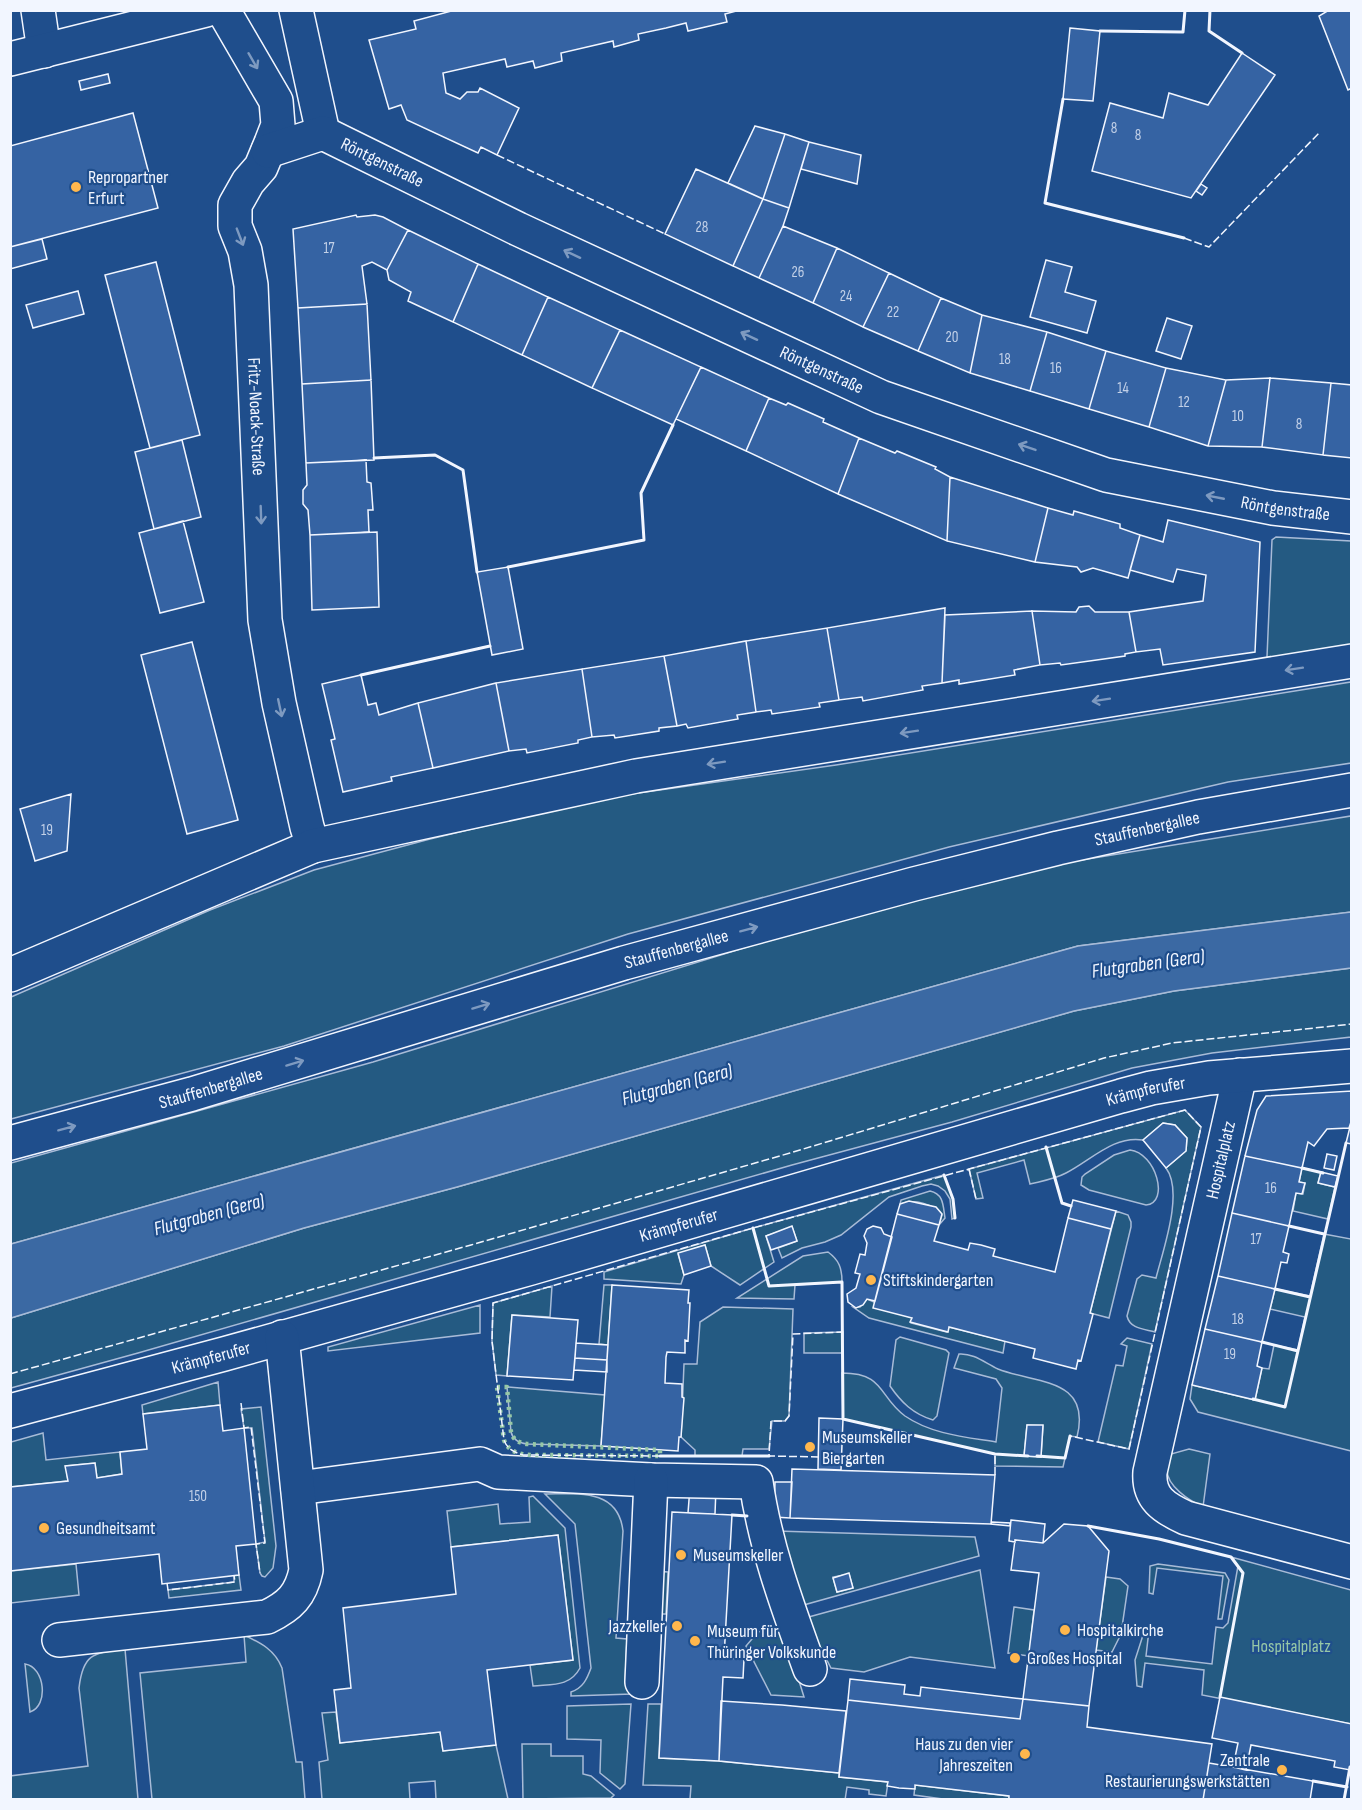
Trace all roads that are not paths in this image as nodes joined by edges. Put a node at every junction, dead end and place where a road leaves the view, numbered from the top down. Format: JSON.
{"nodes":[{"id":1,"x":39,"y":10,"type":"edge"},
{"id":2,"x":206,"y":10,"type":"edge"},
{"id":3,"x":223,"y":10,"type":"edge"},
{"id":4,"x":296,"y":10,"type":"edge"},
{"id":5,"x":130,"y":20,"type":"edge"},
{"id":6,"x":44,"y":51,"type":"junction"},
{"id":7,"x":10,"y":59,"type":"edge"},
{"id":8,"x":323,"y":133,"type":"junction"},
{"id":9,"x":268,"y":151,"type":"junction"},
{"id":10,"x":1352,"y":517,"type":"edge"},
{"id":11,"x":1352,"y":661,"type":"edge"},
{"id":12,"x":1352,"y":790,"type":"edge"},
{"id":13,"x":313,"y":846,"type":"junction"},
{"id":14,"x":10,"y":975,"type":"edge"},
{"id":15,"x":1352,"y":1066,"type":"edge"},
{"id":16,"x":1240,"y":1074,"type":"junction"},
{"id":17,"x":10,"y":1143,"type":"edge"},
{"id":18,"x":282,"y":1337,"type":"junction"},
{"id":19,"x":10,"y":1410,"type":"edge"},
{"id":20,"x":651,"y":1480,"type":"junction"},
{"id":21,"x":298,"y":1488,"type":"junction"},
{"id":22,"x":1352,"y":1563,"type":"edge"},
{"id":23,"x":59,"y":1640,"type":"dead end"},
{"id":24,"x":810,"y":1669,"type":"dead end"},
{"id":25,"x":642,"y":1682,"type":"dead end"}],
"edges":[{"from":1,"to":6,"type":"street"},
{"from":2,"to":5,"type":"street"},
{"from":3,"to":9,"type":"street","name":"Fritz-Noack-Straße","one_way":true},
{"from":4,"to":8,"type":"street","name":"Röntgenstraße"},
{"from":5,"to":6,"type":"street"},
{"from":6,"to":7,"type":"street"},
{"from":8,"to":9,"type":"street","name":"Röntgenstraße"},
{"from":10,"to":8,"type":"street","name":"Röntgenstraße","one_way":true},
{"from":9,"to":13,"type":"street","name":"Fritz-Noack-Straße","one_way":true},
{"from":11,"to":13,"type":"street","one_way":true},
{"from":17,"to":12,"type":"street","name":"Stauffenbergallee","one_way":true},
{"from":13,"to":14,"type":"street"},
{"from":15,"to":16,"type":"street","name":"Krämpferufer"},
{"from":16,"to":18,"type":"street","name":"Krämpferufer"},
{"from":16,"to":22,"type":"street","name":"Hospitalplatz"},
{"from":18,"to":19,"type":"street","name":"Krämpferufer"},
{"from":18,"to":21,"type":"street"},
{"from":20,"to":21,"type":"street"},
{"from":20,"to":24,"type":"street"},
{"from":20,"to":25,"type":"street"},
{"from":21,"to":23,"type":"street"}]}
